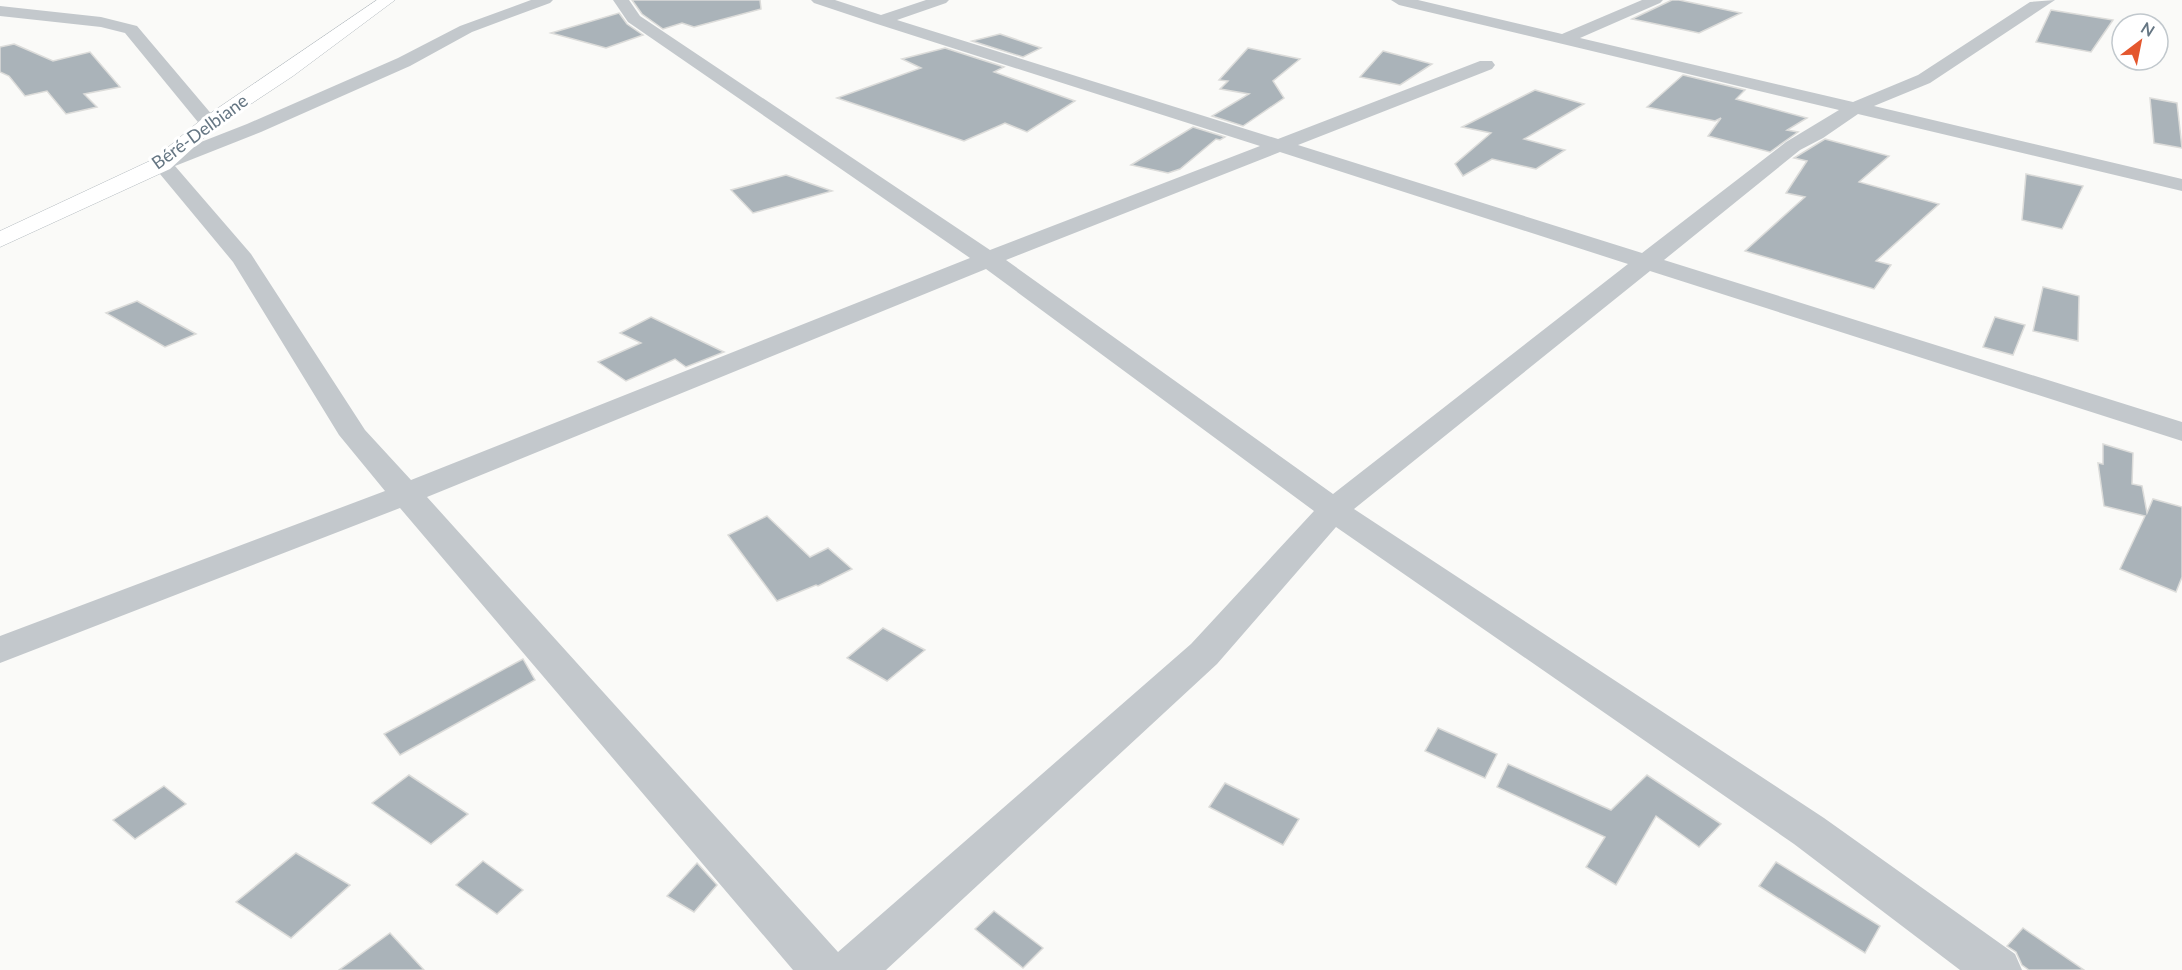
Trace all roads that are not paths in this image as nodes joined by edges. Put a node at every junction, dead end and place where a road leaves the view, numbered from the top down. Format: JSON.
{"nodes":[{"id":1,"x":387,"y":0,"type":"edge"},
{"id":2,"x":545,"y":0,"type":"edge"},
{"id":3,"x":621,"y":0,"type":"edge"},
{"id":4,"x":819,"y":0,"type":"edge"},
{"id":5,"x":941,"y":0,"type":"edge"},
{"id":6,"x":1399,"y":0,"type":"edge"},
{"id":7,"x":1655,"y":0,"type":"edge"},
{"id":8,"x":2047,"y":0,"type":"edge"},
{"id":9,"x":0,"y":11,"type":"edge"},
{"id":10,"x":880,"y":20,"type":"junction"},
{"id":11,"x":1563,"y":39,"type":"junction"},
{"id":12,"x":1486,"y":65,"type":"dead end"},
{"id":13,"x":1854,"y":108,"type":"junction"},
{"id":14,"x":209,"y":123,"type":"junction"},
{"id":15,"x":1282,"y":146,"type":"junction"},
{"id":16,"x":162,"y":165,"type":"junction"},
{"id":17,"x":2182,"y":185,"type":"edge"},
{"id":18,"x":0,"y":240,"type":"edge"},
{"id":19,"x":987,"y":259,"type":"junction"},
{"id":20,"x":1646,"y":263,"type":"junction"},
{"id":21,"x":2182,"y":432,"type":"edge"},
{"id":22,"x":406,"y":494,"type":"junction"},
{"id":23,"x":1333,"y":510,"type":"junction"},
{"id":24,"x":0,"y":650,"type":"edge"},
{"id":25,"x":824,"y":970,"type":"edge"},
{"id":26,"x":852,"y":970,"type":"edge"},
{"id":27,"x":1998,"y":970,"type":"edge"}],
"edges":[{"from":1,"to":14,"type":"street","name":"Béré-Delbiane"},
{"from":2,"to":16,"type":"street"},
{"from":3,"to":19,"type":"street"},
{"from":4,"to":10,"type":"street"},
{"from":5,"to":10,"type":"street"},
{"from":6,"to":11,"type":"street"},
{"from":7,"to":11,"type":"street"},
{"from":8,"to":13,"type":"street"},
{"from":9,"to":14,"type":"street"},
{"from":10,"to":15,"type":"street"},
{"from":11,"to":13,"type":"street"},
{"from":12,"to":15,"type":"street"},
{"from":13,"to":17,"type":"street"},
{"from":13,"to":20,"type":"street"},
{"from":14,"to":16,"type":"street","name":"Béré-Delbiane"},
{"from":15,"to":19,"type":"street"},
{"from":15,"to":20,"type":"street"},
{"from":16,"to":18,"type":"street","name":"Béré-Delbiane"},
{"from":16,"to":22,"type":"street"},
{"from":19,"to":22,"type":"street"},
{"from":19,"to":23,"type":"street"},
{"from":20,"to":21,"type":"street"},
{"from":20,"to":23,"type":"street"},
{"from":22,"to":24,"type":"street"},
{"from":22,"to":25,"type":"street"},
{"from":23,"to":26,"type":"street"},
{"from":23,"to":27,"type":"street"}]}
